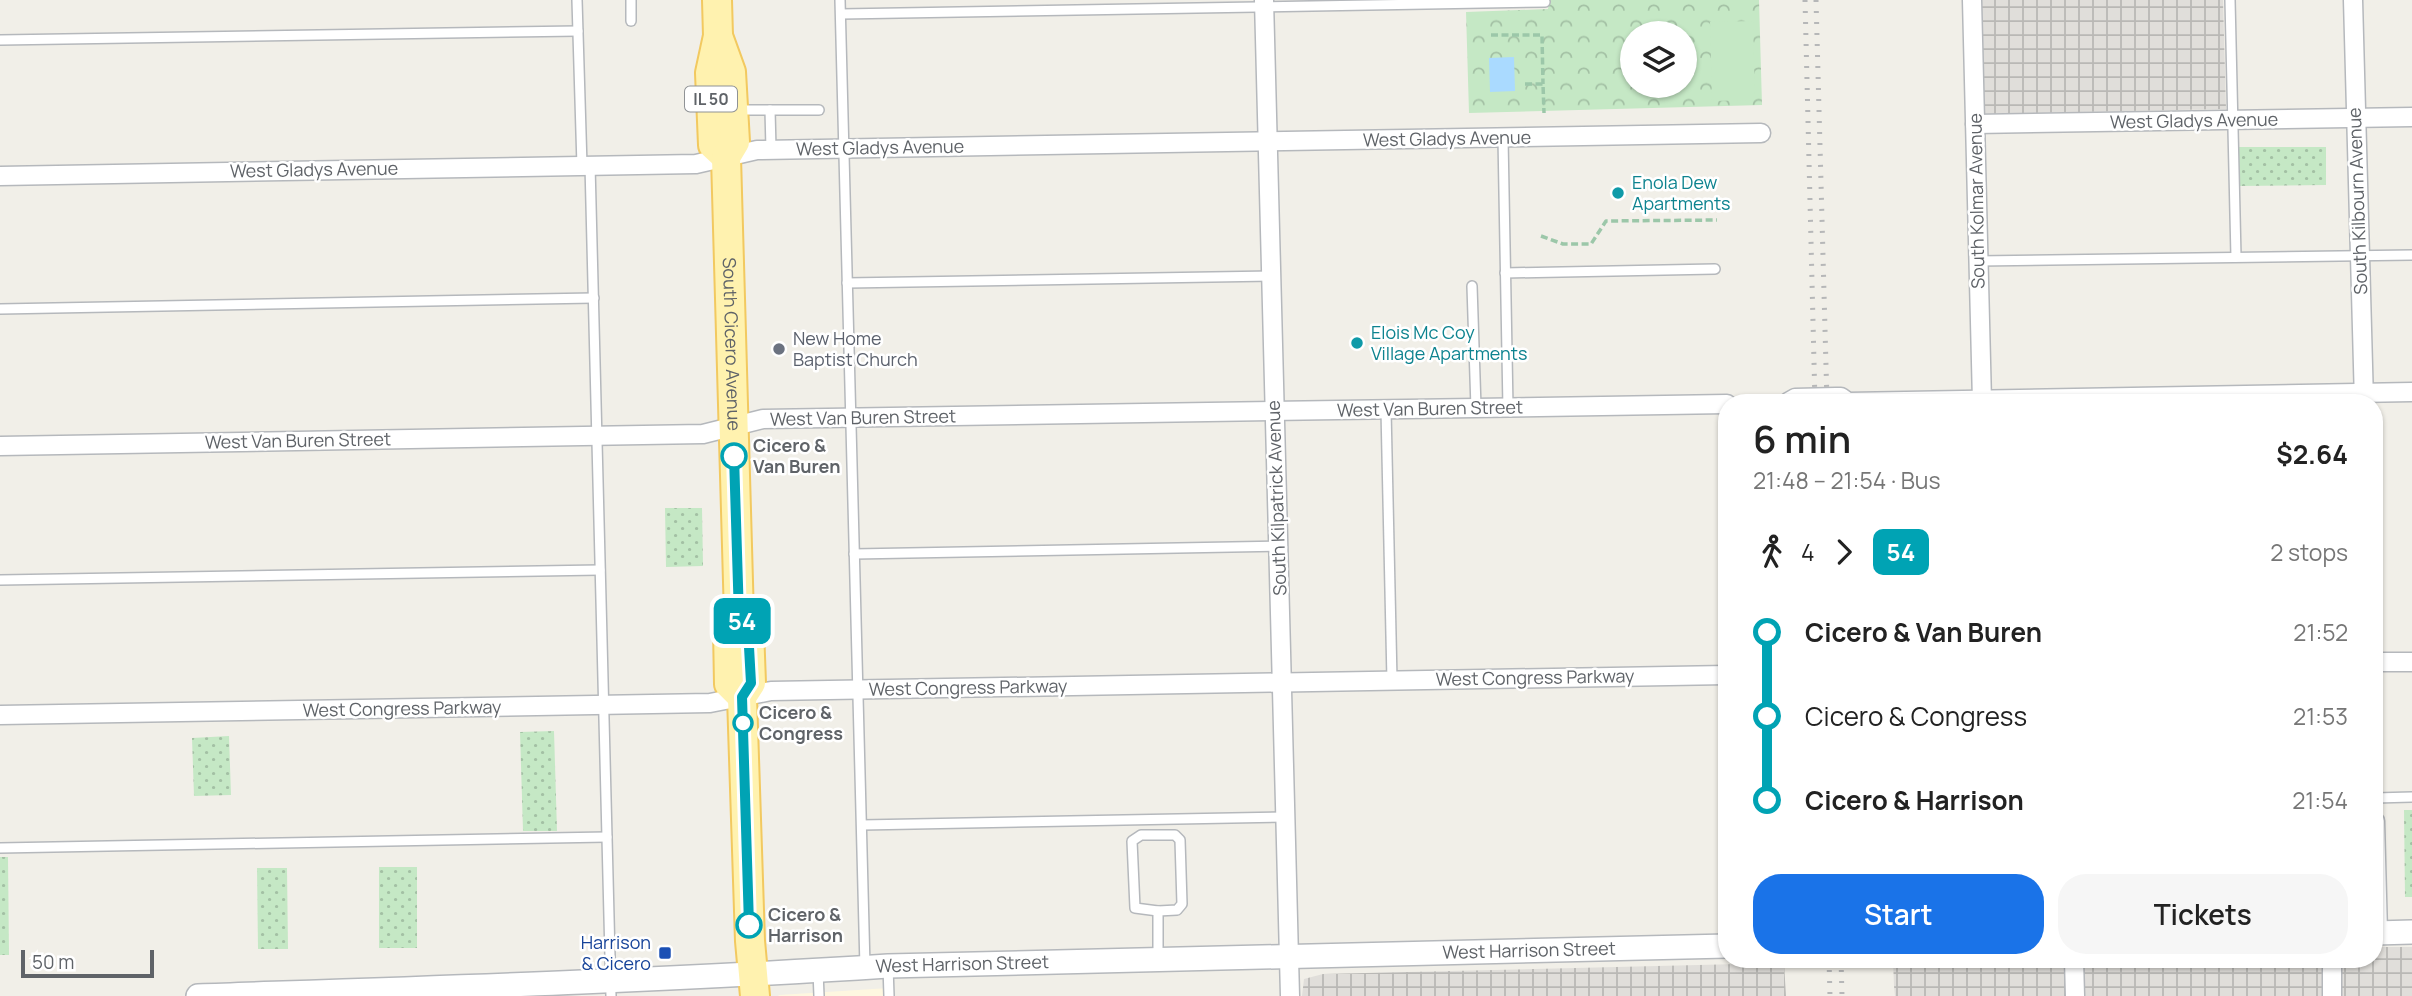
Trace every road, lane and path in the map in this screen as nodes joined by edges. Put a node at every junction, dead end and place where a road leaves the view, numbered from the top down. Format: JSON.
{"nodes":[{"id":1,"x":577,"y":0,"type":"edge"},
{"id":2,"x":631,"y":0,"type":"edge"},
{"id":3,"x":717,"y":0,"type":"edge"},
{"id":4,"x":840,"y":0,"type":"edge"},
{"id":5,"x":1972,"y":0,"type":"edge"},
{"id":6,"x":2230,"y":0,"type":"edge"},
{"id":7,"x":2353,"y":0,"type":"edge"},
{"id":8,"x":1545,"y":2,"type":"dead end"},
{"id":9,"x":1264,"y":4,"type":"edge"},
{"id":10,"x":841,"y":14,"type":"junction"},
{"id":11,"x":631,"y":21,"type":"dead end"},
{"id":12,"x":578,"y":31,"type":"junction"},
{"id":13,"x":1491,"y":35,"type":"dead end"},
{"id":14,"x":718,"y":36,"type":"junction"},
{"id":15,"x":0,"y":40,"type":"edge"},
{"id":16,"x":1543,"y":84,"type":"junction"},
{"id":17,"x":1525,"y":85,"type":"dead end"},
{"id":18,"x":733,"y":110,"type":"junction"},
{"id":19,"x":770,"y":110,"type":"junction"},
{"id":20,"x":819,"y":110,"type":"dead end"},
{"id":21,"x":1544,"y":113,"type":"dead end"},
{"id":22,"x":2412,"y":117,"type":"edge"},
{"id":23,"x":2356,"y":118,"type":"junction"},
{"id":24,"x":2233,"y":120,"type":"junction"},
{"id":25,"x":1975,"y":124,"type":"junction"},
{"id":26,"x":1761,"y":133,"type":"dead end"},
{"id":27,"x":1503,"y":138,"type":"junction"},
{"id":28,"x":1268,"y":142,"type":"junction"},
{"id":29,"x":844,"y":148,"type":"junction"},
{"id":30,"x":771,"y":149,"type":"junction"},
{"id":31,"x":726,"y":157,"type":"junction"},
{"id":32,"x":586,"y":165,"type":"junction"},
{"id":33,"x":0,"y":176,"type":"edge"},
{"id":34,"x":1717,"y":220,"type":"dead end"},
{"id":35,"x":1541,"y":236,"type":"dead end"},
{"id":36,"x":2412,"y":255,"type":"edge"},
{"id":37,"x":2360,"y":256,"type":"junction"},
{"id":38,"x":2235,"y":257,"type":"junction"},
{"id":39,"x":1978,"y":261,"type":"junction"},
{"id":40,"x":1715,"y":269,"type":"dead end"},
{"id":41,"x":1506,"y":273,"type":"junction"},
{"id":42,"x":1272,"y":276,"type":"junction"},
{"id":43,"x":847,"y":283,"type":"junction"},
{"id":44,"x":1472,"y":286,"type":"dead end"},
{"id":45,"x":594,"y":299,"type":"junction"},
{"id":46,"x":0,"y":309,"type":"edge"},
{"id":47,"x":2412,"y":392,"type":"edge"},
{"id":48,"x":1982,"y":394,"type":"edge"},
{"id":49,"x":2364,"y":394,"type":"edge"},
{"id":50,"x":2383,"y":396,"type":"edge"},
{"id":51,"x":1718,"y":404,"type":"edge"},
{"id":52,"x":1476,"y":408,"type":"junction"},
{"id":53,"x":1508,"y":408,"type":"junction"},
{"id":54,"x":1386,"y":410,"type":"junction"},
{"id":55,"x":1275,"y":412,"type":"junction"},
{"id":56,"x":850,"y":418,"type":"junction"},
{"id":57,"x":734,"y":427,"type":"junction"},
{"id":58,"x":597,"y":436,"type":"junction"},
{"id":59,"x":0,"y":446,"type":"edge"},
{"id":60,"x":1279,"y":546,"type":"junction"},
{"id":61,"x":854,"y":554,"type":"junction"},
{"id":62,"x":600,"y":570,"type":"junction"},
{"id":63,"x":0,"y":580,"type":"edge"},
{"id":64,"x":2383,"y":662,"type":"edge"},
{"id":65,"x":2412,"y":662,"type":"edge"},
{"id":66,"x":1718,"y":676,"type":"edge"},
{"id":67,"x":1392,"y":680,"type":"junction"},
{"id":68,"x":1282,"y":682,"type":"junction"},
{"id":69,"x":859,"y":690,"type":"junction"},
{"id":70,"x":742,"y":697,"type":"junction"},
{"id":71,"x":604,"y":705,"type":"junction"},
{"id":72,"x":0,"y":715,"type":"edge"},
{"id":73,"x":2412,"y":797,"type":"edge"},
{"id":74,"x":2383,"y":798,"type":"edge"},
{"id":75,"x":1286,"y":817,"type":"junction"},
{"id":76,"x":862,"y":825,"type":"junction"},
{"id":77,"x":607,"y":837,"type":"junction"},
{"id":78,"x":0,"y":848,"type":"edge"},
{"id":79,"x":1158,"y":911,"type":"junction"},
{"id":80,"x":2412,"y":932,"type":"edge"},
{"id":81,"x":2383,"y":933,"type":"edge"},
{"id":82,"x":1718,"y":946,"type":"edge"},
{"id":83,"x":1289,"y":956,"type":"junction"},
{"id":84,"x":1158,"y":959,"type":"junction"},
{"id":85,"x":888,"y":966,"type":"junction"},
{"id":86,"x":865,"y":967,"type":"junction"},
{"id":87,"x":2074,"y":968,"type":"edge"},
{"id":88,"x":2332,"y":968,"type":"edge"},
{"id":89,"x":818,"y":971,"type":"junction"},
{"id":90,"x":611,"y":989,"type":"edge"},
{"id":91,"x":752,"y":989,"type":"edge"},
{"id":92,"x":198,"y":996,"type":"edge"},
{"id":93,"x":819,"y":996,"type":"edge"},
{"id":94,"x":888,"y":996,"type":"edge"},
{"id":95,"x":1290,"y":996,"type":"edge"},
{"id":96,"x":2075,"y":996,"type":"edge"},
{"id":97,"x":2332,"y":996,"type":"edge"}],
"edges":[{"from":1,"to":12,"type":"lane"},
{"from":2,"to":11,"type":"lane"},
{"from":3,"to":14,"type":"main road","name":"South Cicero Avenue","number":"IL 50"},
{"from":4,"to":10,"type":"lane"},
{"from":5,"to":25,"type":"street","name":"South Kolmar Avenue"},
{"from":6,"to":24,"type":"lane"},
{"from":7,"to":23,"type":"street","name":"South Kilbourn Avenue"},
{"from":8,"to":9,"type":"lane"},
{"from":9,"to":10,"type":"lane"},
{"from":9,"to":28,"type":"street","name":"South Kilpatrick Avenue"},
{"from":10,"to":29,"type":"lane"},
{"from":12,"to":15,"type":"lane"},
{"from":12,"to":32,"type":"lane"},
{"from":13,"to":16,"type":"path"},
{"from":14,"to":18,"type":"main road","name":"South Cicero Avenue","number":"IL 50"},
{"from":14,"to":31,"type":"main road","name":"South Cicero Avenue","number":"IL 50"},
{"from":16,"to":17,"type":"path"},
{"from":16,"to":21,"type":"path"},
{"from":18,"to":19,"type":"lane"},
{"from":18,"to":31,"type":"main road","name":"South Cicero Avenue","number":"IL 50"},
{"from":19,"to":20,"type":"lane"},
{"from":19,"to":30,"type":"lane"},
{"from":22,"to":23,"type":"street","name":"West Gladys Avenue"},
{"from":23,"to":24,"type":"street","name":"West Gladys Avenue"},
{"from":23,"to":37,"type":"street","name":"South Kilbourn Avenue"},
{"from":24,"to":25,"type":"street","name":"West Gladys Avenue"},
{"from":24,"to":38,"type":"lane"},
{"from":25,"to":39,"type":"street","name":"South Kolmar Avenue"},
{"from":26,"to":27,"type":"street","name":"West Gladys Avenue"},
{"from":27,"to":28,"type":"street","name":"West Gladys Avenue"},
{"from":27,"to":41,"type":"lane"},
{"from":28,"to":29,"type":"street","name":"West Gladys Avenue"},
{"from":28,"to":42,"type":"street","name":"South Kilpatrick Avenue"},
{"from":29,"to":30,"type":"street","name":"West Gladys Avenue"},
{"from":29,"to":43,"type":"lane"},
{"from":30,"to":31,"type":"street","name":"West Gladys Avenue"},
{"from":31,"to":32,"type":"street","name":"West Gladys Avenue"},
{"from":31,"to":57,"type":"main road","name":"South Cicero Avenue","number":"IL 50"},
{"from":32,"to":33,"type":"street","name":"West Gladys Avenue"},
{"from":32,"to":45,"type":"lane"},
{"from":34,"to":35,"type":"path"},
{"from":36,"to":37,"type":"lane"},
{"from":37,"to":38,"type":"lane"},
{"from":37,"to":49,"type":"street","name":"South Kilbourn Avenue"},
{"from":38,"to":39,"type":"lane"},
{"from":39,"to":48,"type":"street","name":"South Kolmar Avenue"},
{"from":40,"to":41,"type":"lane"},
{"from":41,"to":53,"type":"lane"},
{"from":42,"to":43,"type":"lane"},
{"from":42,"to":55,"type":"street","name":"South Kilpatrick Avenue"},
{"from":43,"to":56,"type":"lane"},
{"from":44,"to":52,"type":"lane"},
{"from":45,"to":46,"type":"lane"},
{"from":45,"to":58,"type":"lane"},
{"from":47,"to":50,"type":"street"},
{"from":51,"to":53,"type":"street","name":"West Van Buren Street"},
{"from":52,"to":53,"type":"street","name":"West Van Buren Street"},
{"from":52,"to":54,"type":"street","name":"West Van Buren Street"},
{"from":54,"to":55,"type":"street","name":"West Van Buren Street"},
{"from":54,"to":67,"type":"lane"},
{"from":55,"to":56,"type":"street","name":"West Van Buren Street"},
{"from":55,"to":60,"type":"street","name":"South Kilpatrick Avenue"},
{"from":56,"to":57,"type":"street","name":"West Van Buren Street"},
{"from":56,"to":61,"type":"lane"},
{"from":57,"to":58,"type":"street","name":"West Van Buren Street"},
{"from":57,"to":70,"type":"main road","name":"South Cicero Avenue","number":"IL 50"},
{"from":58,"to":59,"type":"street","name":"West Van Buren Street"},
{"from":58,"to":62,"type":"lane"},
{"from":60,"to":61,"type":"lane"},
{"from":60,"to":68,"type":"street","name":"South Kilpatrick Avenue"},
{"from":61,"to":69,"type":"lane"},
{"from":62,"to":63,"type":"lane"},
{"from":62,"to":71,"type":"lane"},
{"from":64,"to":65,"type":"street"},
{"from":66,"to":67,"type":"street","name":"West Congress Parkway"},
{"from":67,"to":68,"type":"street","name":"West Congress Parkway"},
{"from":68,"to":69,"type":"street","name":"West Congress Parkway"},
{"from":68,"to":75,"type":"street","name":"South Kilpatrick Avenue"},
{"from":69,"to":70,"type":"street","name":"West Congress Parkway"},
{"from":69,"to":76,"type":"lane"},
{"from":70,"to":71,"type":"street","name":"West Congress Parkway"},
{"from":70,"to":91,"type":"main road","name":"South Cicero Avenue","number":"IL 50"},
{"from":71,"to":72,"type":"street","name":"West Congress Parkway"},
{"from":71,"to":77,"type":"lane"},
{"from":73,"to":74,"type":"lane"},
{"from":75,"to":76,"type":"lane"},
{"from":75,"to":83,"type":"street","name":"South Kilpatrick Avenue"},
{"from":76,"to":86,"type":"lane"},
{"from":77,"to":78,"type":"lane"},
{"from":77,"to":90,"type":"lane"},
{"from":79,"to":79,"type":"lane"},
{"from":79,"to":84,"type":"lane"},
{"from":80,"to":81,"type":"street"},
{"from":82,"to":83,"type":"street","name":"West Harrison Street"},
{"from":83,"to":84,"type":"street","name":"West Harrison Street"},
{"from":83,"to":95,"type":"street","name":"South Kilpatrick Avenue"},
{"from":84,"to":85,"type":"street","name":"West Harrison Street"},
{"from":85,"to":86,"type":"street","name":"West Harrison Street"},
{"from":85,"to":94,"type":"lane"},
{"from":86,"to":89,"type":"street","name":"West Harrison Street"},
{"from":87,"to":96,"type":"street"},
{"from":88,"to":97,"type":"street"},
{"from":89,"to":91,"type":"street","name":"West Harrison Street"},
{"from":89,"to":93,"type":"lane"},
{"from":90,"to":91,"type":"street","name":"West Harrison Street"},
{"from":90,"to":92,"type":"street","name":"West Harrison Street"}]}
